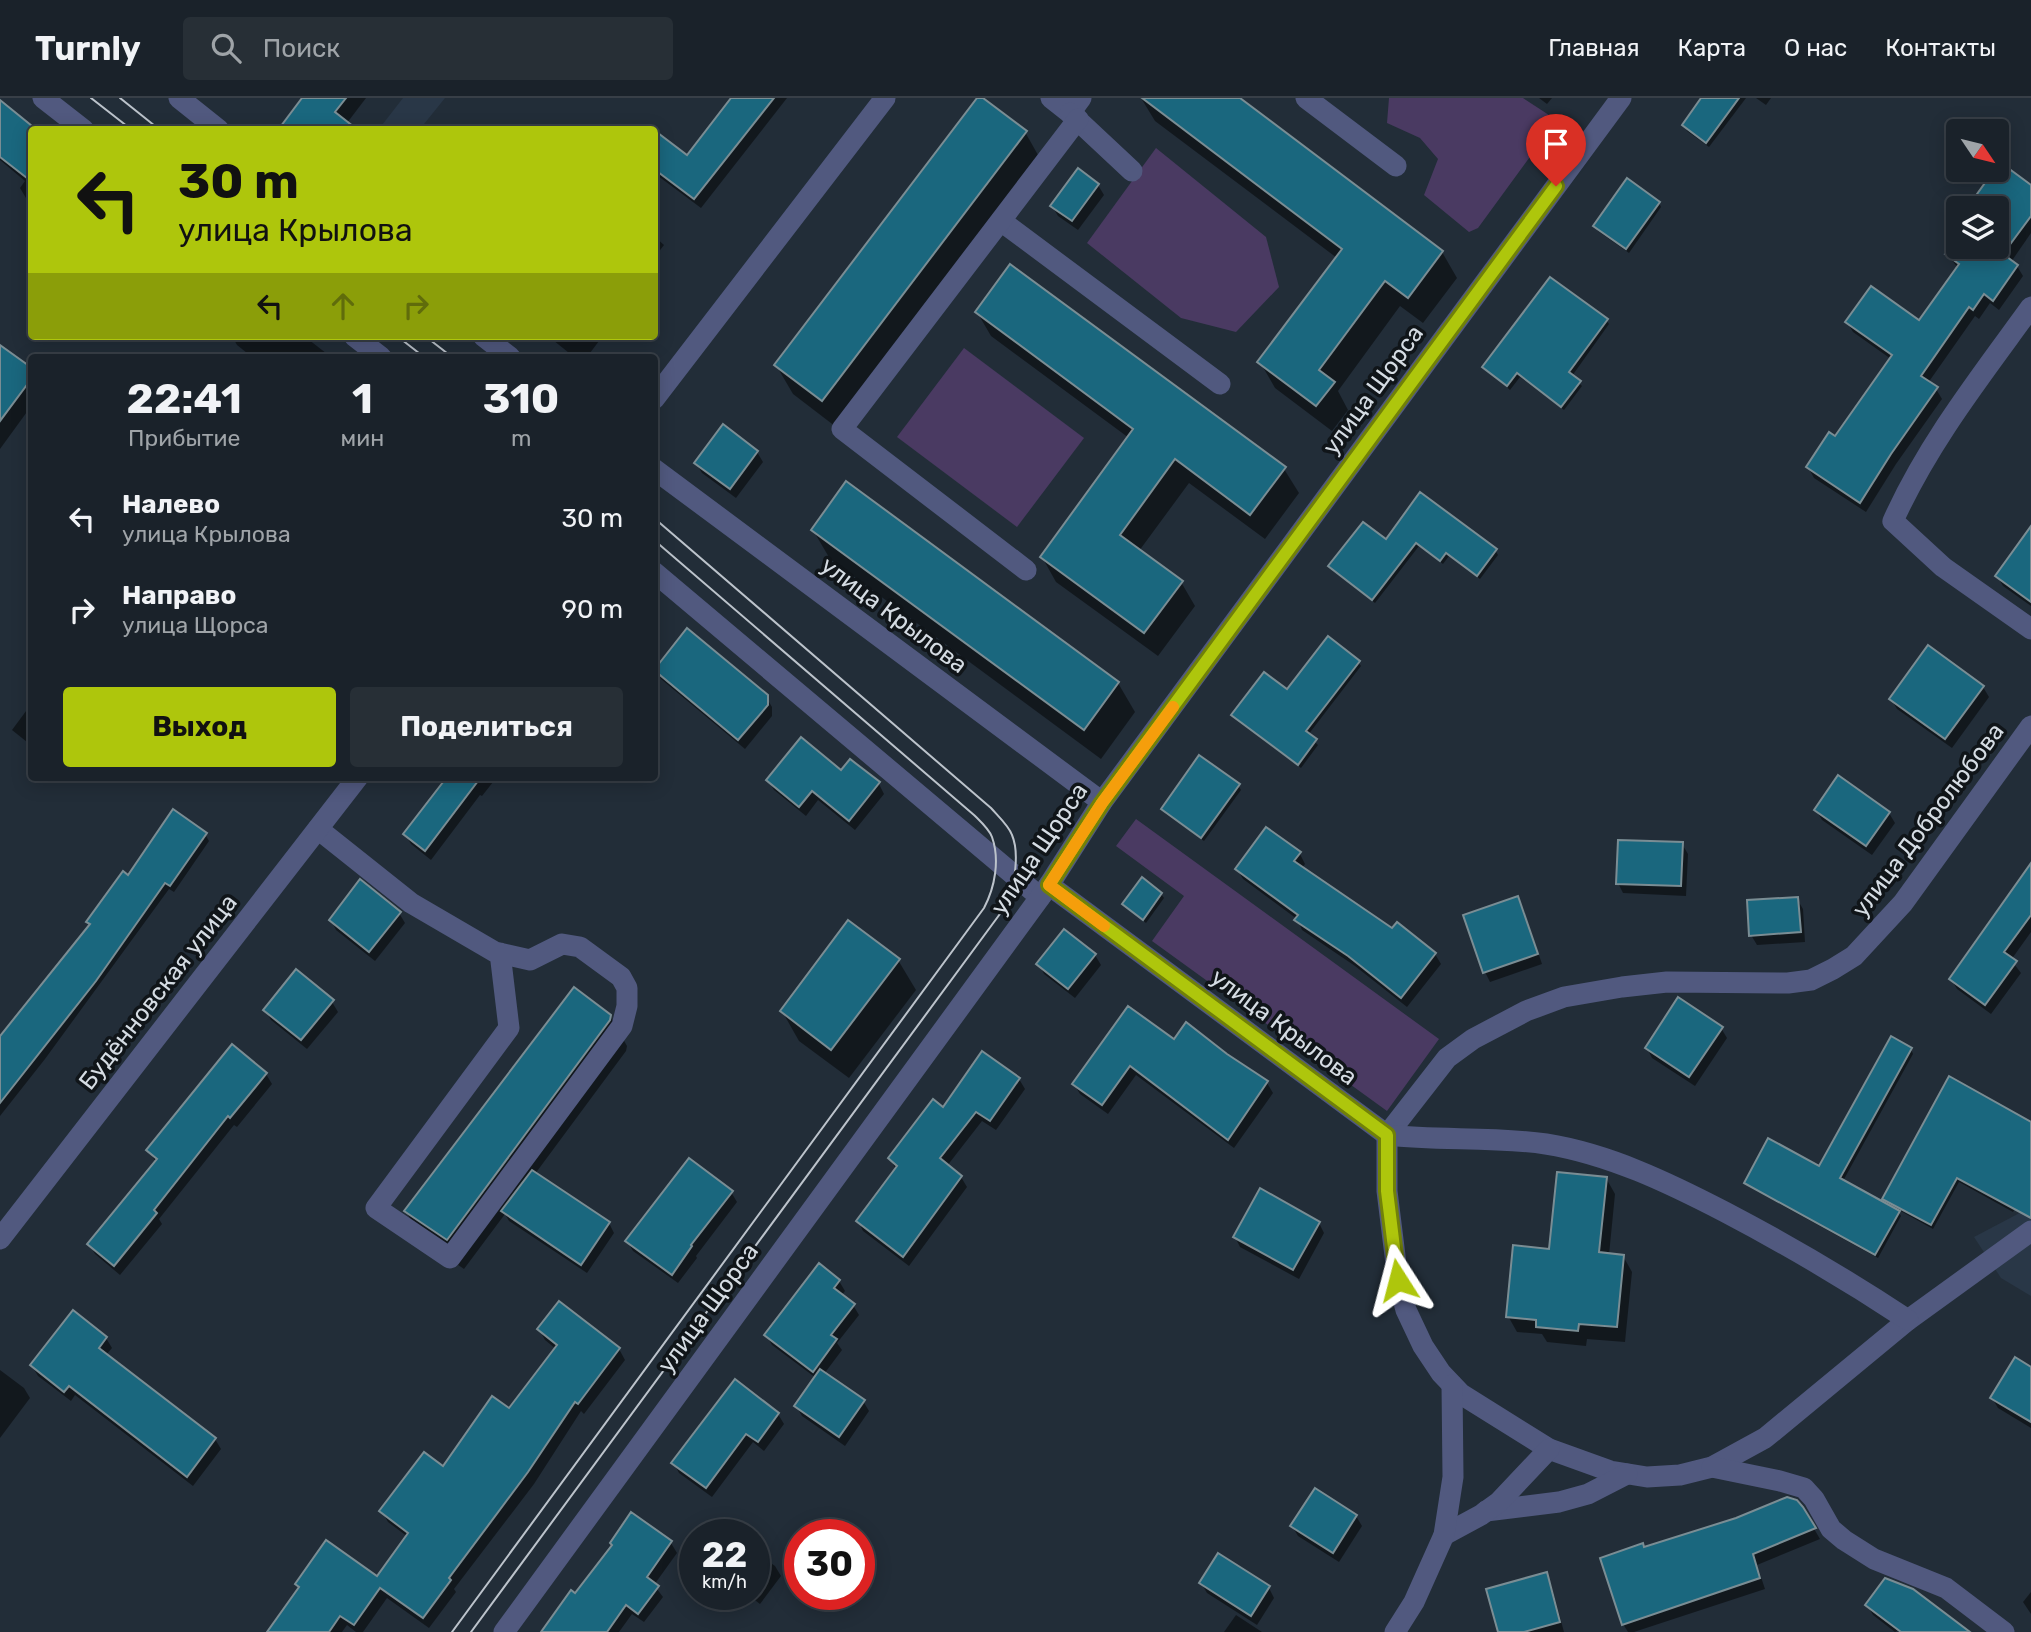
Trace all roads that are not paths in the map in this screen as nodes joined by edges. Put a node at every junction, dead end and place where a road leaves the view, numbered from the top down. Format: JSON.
{"nodes":[{"id":1,"x":43,"y":98,"type":"edge"},
{"id":2,"x":179,"y":98,"type":"edge"},
{"id":3,"x":885,"y":98,"type":"edge"},
{"id":4,"x":1051,"y":98,"type":"edge"},
{"id":5,"x":1306,"y":98,"type":"edge"},
{"id":6,"x":1621,"y":98,"type":"edge"},
{"id":7,"x":1077,"y":110,"type":"edge"},
{"id":8,"x":79,"y":126,"type":"edge"},
{"id":9,"x":214,"y":126,"type":"edge"},
{"id":10,"x":1396,"y":166,"type":"dead end"},
{"id":11,"x":1132,"y":171,"type":"dead end"},
{"id":12,"x":1001,"y":221,"type":"junction"},
{"id":13,"x":2031,"y":307,"type":"edge"},
{"id":14,"x":359,"y":340,"type":"edge"},
{"id":15,"x":488,"y":340,"type":"edge"},
{"id":16,"x":377,"y":354,"type":"edge"},
{"id":17,"x":506,"y":354,"type":"edge"},
{"id":18,"x":1220,"y":384,"type":"dead end"},
{"id":19,"x":658,"y":394,"type":"edge"},
{"id":20,"x":658,"y":472,"type":"edge"},
{"id":21,"x":1026,"y":570,"type":"dead end"},
{"id":22,"x":658,"y":575,"type":"edge"},
{"id":23,"x":2031,"y":629,"type":"edge"},
{"id":24,"x":2031,"y":726,"type":"edge"},
{"id":25,"x":355,"y":781,"type":"edge"},
{"id":26,"x":1102,"y":803,"type":"junction"},
{"id":27,"x":318,"y":829,"type":"junction"},
{"id":28,"x":1044,"y":891,"type":"junction"},
{"id":29,"x":500,"y":953,"type":"junction"},
{"id":30,"x":1387,"y":1135,"type":"junction"},
{"id":31,"x":2031,"y":1231,"type":"edge"},
{"id":32,"x":0,"y":1239,"type":"edge"},
{"id":33,"x":1908,"y":1320,"type":"junction"},
{"id":34,"x":1452,"y":1385,"type":"junction"},
{"id":35,"x":1549,"y":1449,"type":"junction"},
{"id":36,"x":1712,"y":1467,"type":"junction"},
{"id":37,"x":1627,"y":1474,"type":"junction"},
{"id":38,"x":1486,"y":1511,"type":"junction"},
{"id":39,"x":1444,"y":1535,"type":"junction"},
{"id":40,"x":504,"y":1632,"type":"edge"},
{"id":41,"x":1395,"y":1632,"type":"edge"},
{"id":42,"x":2004,"y":1632,"type":"edge"}],
"edges":[{"from":1,"to":8,"type":"street"},
{"from":2,"to":9,"type":"street"},
{"from":3,"to":19,"type":"street"},
{"from":4,"to":7,"type":"street"},
{"from":5,"to":10,"type":"street"},
{"from":6,"to":26,"type":"street","name":"улица Щорса"},
{"from":7,"to":11,"type":"street"},
{"from":7,"to":12,"type":"street"},
{"from":12,"to":18,"type":"street"},
{"from":12,"to":21,"type":"street"},
{"from":13,"to":23,"type":"street"},
{"from":14,"to":16,"type":"street"},
{"from":15,"to":17,"type":"street"},
{"from":20,"to":26,"type":"street","name":"улица Крылова"},
{"from":22,"to":28,"type":"street","name":"улица Крылова"},
{"from":24,"to":30,"type":"street","name":"улица Добролюбова"},
{"from":25,"to":27,"type":"street","name":"Будённовская улица"},
{"from":26,"to":28,"type":"street","name":"улица Щорса"},
{"from":27,"to":29,"type":"street"},
{"from":27,"to":32,"type":"street","name":"Будённовская улица"},
{"from":28,"to":30,"type":"street","name":"улица Крылова"},
{"from":28,"to":40,"type":"street","name":"улица Щорса"},
{"from":29,"to":29,"type":"street"},
{"from":30,"to":33,"type":"street"},
{"from":30,"to":34,"type":"street"},
{"from":31,"to":33,"type":"street"},
{"from":33,"to":36,"type":"street"},
{"from":34,"to":35,"type":"street"},
{"from":34,"to":39,"type":"street"},
{"from":35,"to":37,"type":"street"},
{"from":35,"to":38,"type":"street"},
{"from":36,"to":37,"type":"street"},
{"from":36,"to":42,"type":"street"},
{"from":37,"to":38,"type":"street"},
{"from":38,"to":39,"type":"street"},
{"from":39,"to":41,"type":"street"}]}
